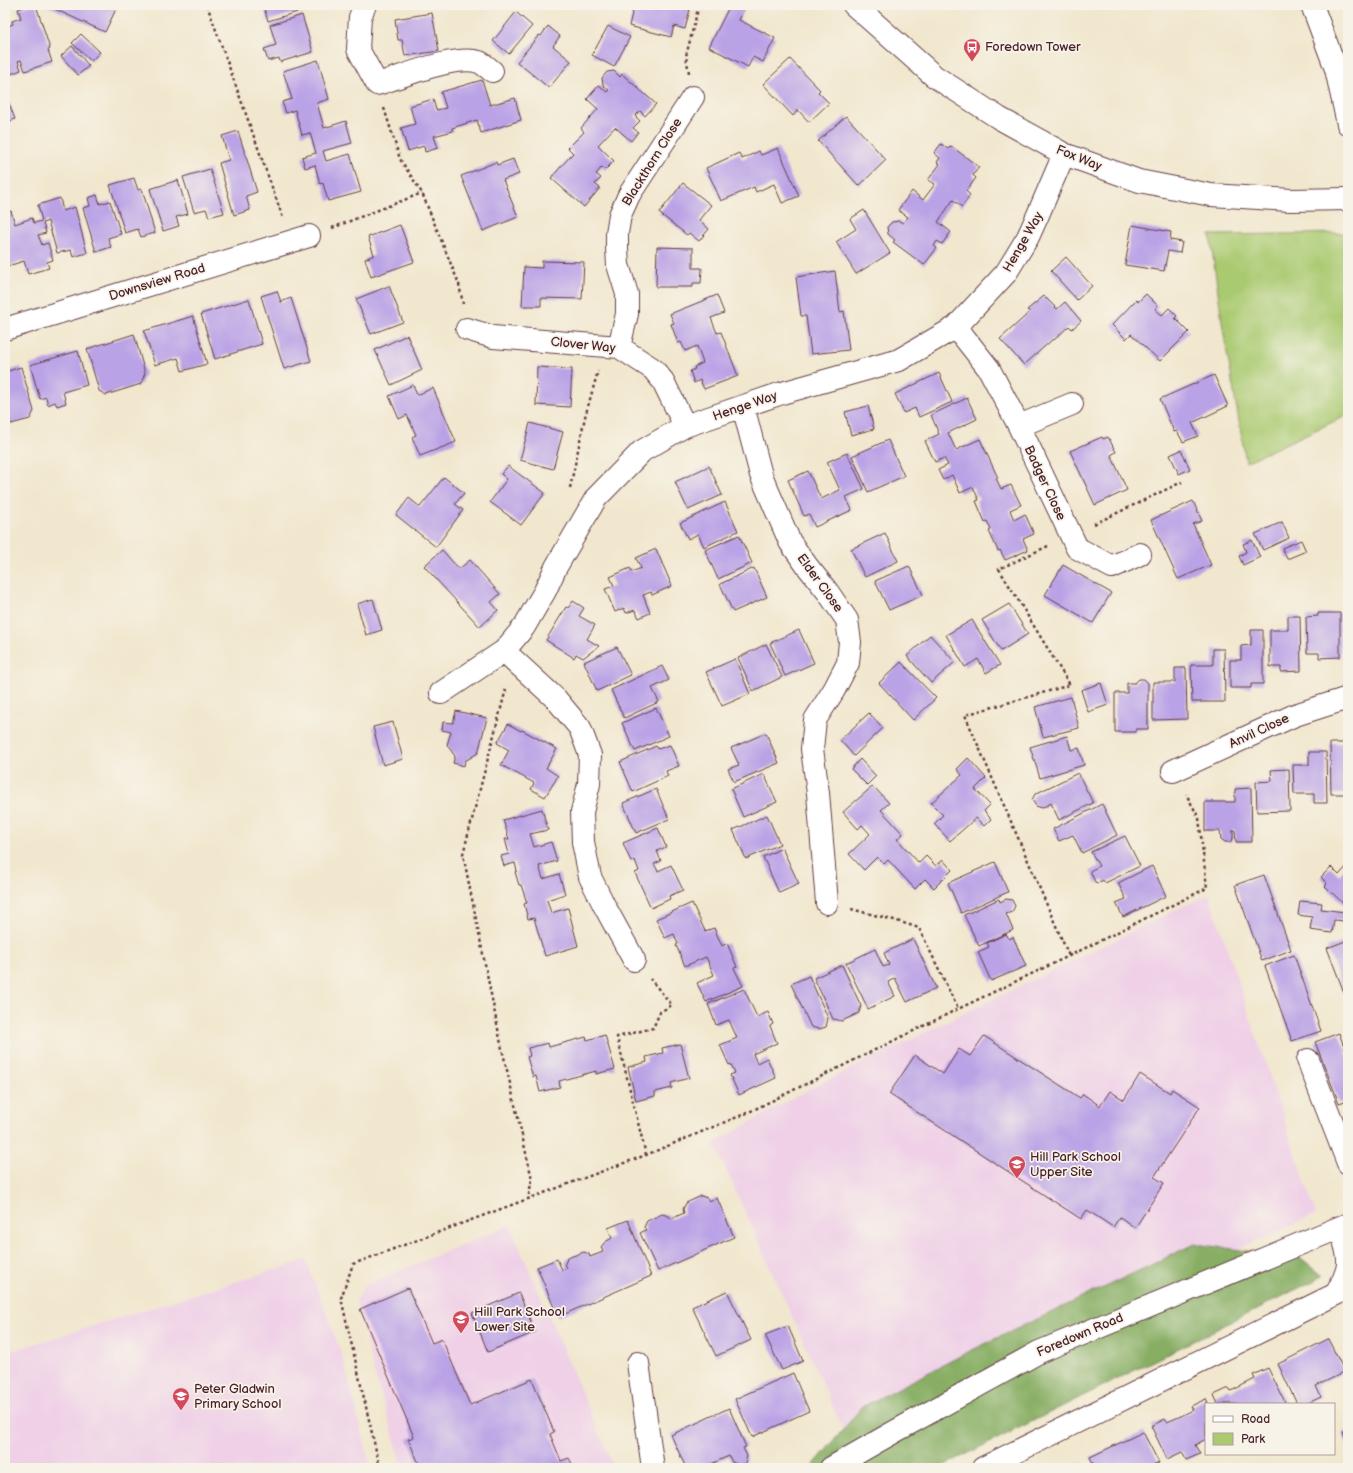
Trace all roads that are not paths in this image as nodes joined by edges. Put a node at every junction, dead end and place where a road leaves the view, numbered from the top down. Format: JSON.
{"nodes":[{"id":1,"x":365,"y":5,"type":"edge"},
{"id":2,"x":854,"y":5,"type":"edge"},
{"id":3,"x":1312,"y":5,"type":"edge"},
{"id":4,"x":492,"y":71,"type":"dead end"},
{"id":5,"x":693,"y":97,"type":"road end"},
{"id":6,"x":1348,"y":124,"type":"edge"},
{"id":7,"x":1064,"y":154,"type":"junction"},
{"id":8,"x":1348,"y":199,"type":"edge"},
{"id":9,"x":300,"y":239,"type":"road end"},
{"id":10,"x":956,"y":327,"type":"junction"},
{"id":11,"x":5,"y":329,"type":"edge"},
{"id":12,"x":468,"y":329,"type":"road end"},
{"id":13,"x":611,"y":346,"type":"junction"},
{"id":14,"x":1072,"y":404,"type":"dead end"},
{"id":15,"x":743,"y":406,"type":"junction"},
{"id":16,"x":685,"y":426,"type":"junction"},
{"id":17,"x":1019,"y":426,"type":"junction"},
{"id":18,"x":1140,"y":554,"type":"dead end"},
{"id":19,"x":509,"y":656,"type":"junction"},
{"id":20,"x":441,"y":693,"type":"dead end"},
{"id":21,"x":1348,"y":698,"type":"edge"},
{"id":22,"x":1173,"y":771,"type":"road end"},
{"id":23,"x":827,"y":903,"type":"road end"},
{"id":24,"x":634,"y":960,"type":"road end"},
{"id":25,"x":1308,"y":1060,"type":"dead end"},
{"id":26,"x":1348,"y":1163,"type":"edge"},
{"id":27,"x":1344,"y":1225,"type":"edge"},
{"id":28,"x":1348,"y":1265,"type":"edge"},
{"id":29,"x":638,"y":1364,"type":"dead end"},
{"id":30,"x":653,"y":1468,"type":"edge"},
{"id":31,"x":831,"y":1468,"type":"edge"},
{"id":32,"x":983,"y":1468,"type":"edge"}],
"edges":[{"from":1,"to":4,"type":"street"},
{"from":2,"to":7,"type":"street","name":"Fox Way"},
{"from":3,"to":6,"type":"street"},
{"from":5,"to":13,"type":"street","name":"Blackthorn Close"},
{"from":7,"to":8,"type":"street","name":"Fox Way"},
{"from":7,"to":10,"type":"street","name":"Henge Way"},
{"from":9,"to":11,"type":"street","name":"Downsview Road"},
{"from":10,"to":15,"type":"street","name":"Henge Way"},
{"from":10,"to":17,"type":"street","name":"Badger Close"},
{"from":12,"to":13,"type":"street","name":"Clover Way"},
{"from":13,"to":16,"type":"street","name":"Clover Way"},
{"from":14,"to":17,"type":"street"},
{"from":15,"to":16,"type":"street","name":"Henge Way"},
{"from":15,"to":23,"type":"street","name":"Elder Close"},
{"from":16,"to":19,"type":"street","name":"Henge Way"},
{"from":17,"to":18,"type":"street","name":"Badger Close"},
{"from":19,"to":20,"type":"street","name":"Henge Way"},
{"from":19,"to":24,"type":"street"},
{"from":21,"to":22,"type":"street","name":"Anvil Close"},
{"from":25,"to":26,"type":"street"},
{"from":27,"to":28,"type":"street","name":"Foredown Road"},
{"from":27,"to":31,"type":"street","name":"Foredown Road"},
{"from":28,"to":32,"type":"street","name":"Foredown Road"},
{"from":29,"to":30,"type":"street"}]}
